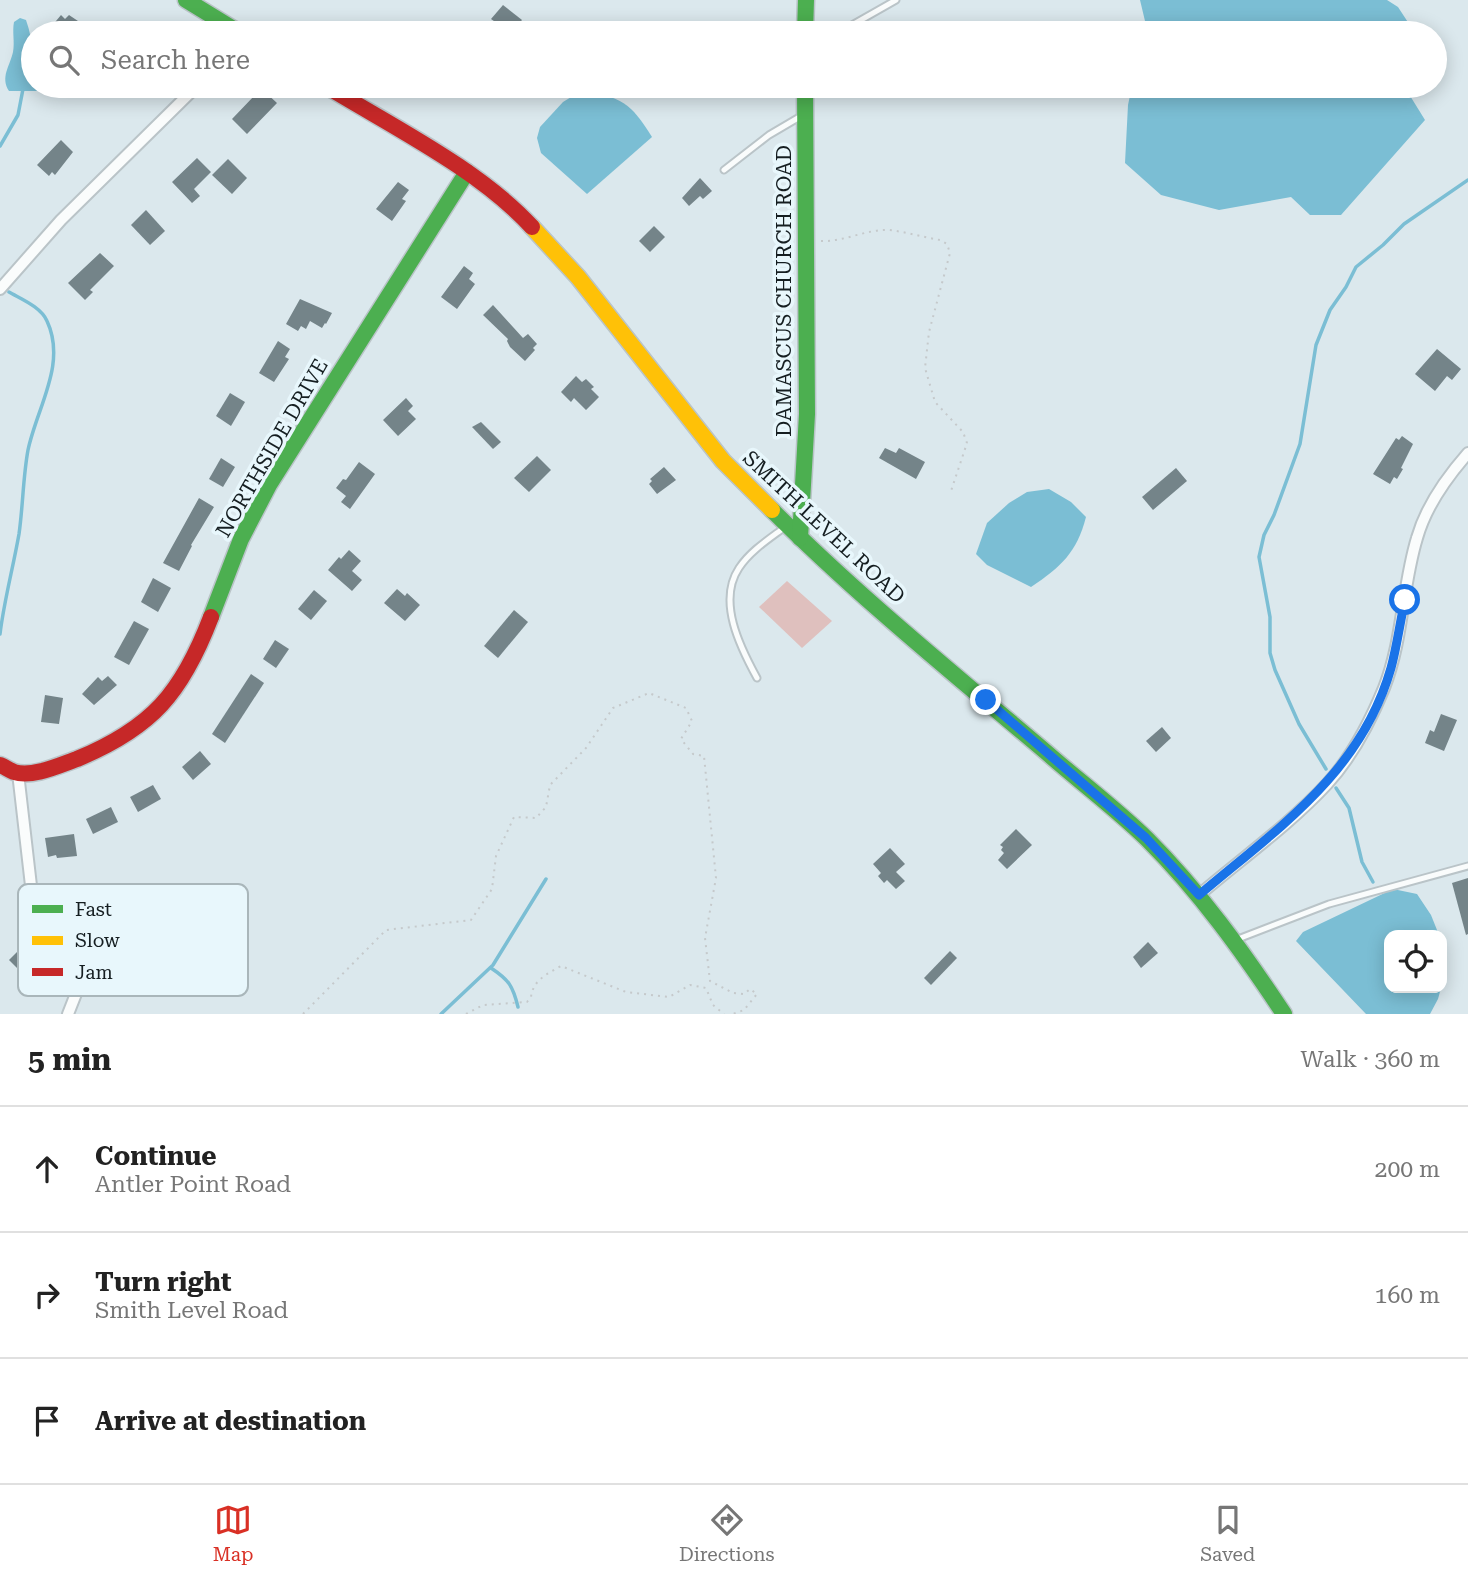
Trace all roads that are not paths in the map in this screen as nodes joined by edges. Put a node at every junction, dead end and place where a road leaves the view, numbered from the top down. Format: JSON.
{"nodes":[{"id":1,"x":186,"y":0,"type":"edge"},
{"id":2,"x":806,"y":0,"type":"edge"},
{"id":3,"x":896,"y":0,"type":"edge"},
{"id":4,"x":220,"y":21,"type":"edge"},
{"id":5,"x":805,"y":21,"type":"edge"},
{"id":6,"x":859,"y":21,"type":"edge"},
{"id":7,"x":185,"y":98,"type":"edge"},
{"id":8,"x":346,"y":98,"type":"edge"},
{"id":9,"x":805,"y":98,"type":"edge"},
{"id":10,"x":806,"y":114,"type":"junction"},
{"id":11,"x":724,"y":170,"type":"dead end"},
{"id":12,"x":467,"y":172,"type":"junction"},
{"id":13,"x":0,"y":289,"type":"edge"},
{"id":14,"x":1468,"y":453,"type":"edge"},
{"id":15,"x":787,"y":525,"type":"junction"},
{"id":16,"x":800,"y":538,"type":"junction"},
{"id":17,"x":757,"y":678,"type":"dead end"},
{"id":18,"x":0,"y":765,"type":"edge"},
{"id":19,"x":18,"y":773,"type":"junction"},
{"id":20,"x":1468,"y":866,"type":"edge"},
{"id":21,"x":31,"y":884,"type":"edge"},
{"id":22,"x":1199,"y":895,"type":"junction"},
{"id":23,"x":1236,"y":940,"type":"junction"},
{"id":24,"x":77,"y":996,"type":"edge"},
{"id":25,"x":68,"y":1014,"type":"edge"},
{"id":26,"x":1284,"y":1014,"type":"edge"}],
"edges":[{"from":1,"to":4,"type":"main road"},
{"from":2,"to":5,"type":"main road"},
{"from":3,"to":6,"type":"lane"},
{"from":7,"to":13,"type":"street"},
{"from":8,"to":12,"type":"main road","name":"SMITH LEVEL ROAD"},
{"from":9,"to":10,"type":"main road","name":"DAMASCUS CHURCH ROAD"},
{"from":10,"to":11,"type":"lane"},
{"from":10,"to":16,"type":"main road","name":"DAMASCUS CHURCH ROAD"},
{"from":12,"to":15,"type":"main road","name":"SMITH LEVEL ROAD"},
{"from":12,"to":19,"type":"main road","name":"NORTHSIDE DRIVE"},
{"from":14,"to":22,"type":"street"},
{"from":15,"to":16,"type":"main road","name":"SMITH LEVEL ROAD"},
{"from":15,"to":17,"type":"lane"},
{"from":16,"to":22,"type":"main road","name":"SMITH LEVEL ROAD"},
{"from":18,"to":19,"type":"main road"},
{"from":19,"to":21,"type":"street"},
{"from":20,"to":23,"type":"lane"},
{"from":22,"to":23,"type":"main road","name":"SMITH LEVEL ROAD"},
{"from":23,"to":26,"type":"main road","name":"SMITH LEVEL ROAD"},
{"from":24,"to":25,"type":"street"}]}
